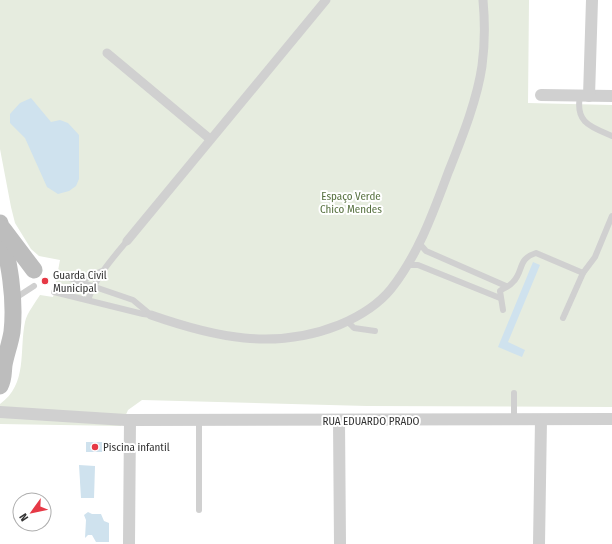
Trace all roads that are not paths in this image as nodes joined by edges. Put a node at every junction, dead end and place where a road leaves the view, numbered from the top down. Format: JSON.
{"nodes":[{"id":1,"x":326,"y":0,"type":"edge"},
{"id":2,"x":482,"y":0,"type":"edge"},
{"id":3,"x":592,"y":0,"type":"edge"},
{"id":4,"x":107,"y":53,"type":"dead end"},
{"id":5,"x":541,"y":95,"type":"dead end"},
{"id":6,"x":584,"y":96,"type":"junction"},
{"id":7,"x":612,"y":96,"type":"edge"},
{"id":8,"x":612,"y":136,"type":"edge"},
{"id":9,"x":210,"y":139,"type":"junction"},
{"id":10,"x":612,"y":216,"type":"edge"},
{"id":11,"x":0,"y":225,"type":"edge"},
{"id":12,"x":127,"y":241,"type":"joint"},
{"id":13,"x":419,"y":243,"type":"junction"},
{"id":14,"x":455,"y":264,"type":"junction"},
{"id":15,"x":407,"y":265,"type":"junction"},
{"id":16,"x":102,"y":271,"type":"junction"},
{"id":17,"x":583,"y":273,"type":"junction"},
{"id":18,"x":57,"y":274,"type":"dead end"},
{"id":19,"x":35,"y":276,"type":"joint"},
{"id":20,"x":450,"y":277,"type":"junction"},
{"id":21,"x":79,"y":282,"type":"junction"},
{"id":22,"x":92,"y":286,"type":"junction"},
{"id":23,"x":506,"y":286,"type":"junction"},
{"id":24,"x":54,"y":292,"type":"dead end"},
{"id":25,"x":500,"y":298,"type":"junction"},
{"id":26,"x":13,"y":300,"type":"junction"},
{"id":27,"x":88,"y":300,"type":"junction"},
{"id":28,"x":503,"y":310,"type":"dead end"},
{"id":29,"x":151,"y":315,"type":"junction"},
{"id":30,"x":564,"y":318,"type":"dead end"},
{"id":31,"x":347,"y":321,"type":"junction"},
{"id":32,"x":375,"y":331,"type":"dead end"},
{"id":33,"x":2,"y":361,"type":"edge"},
{"id":34,"x":0,"y":386,"type":"edge"},
{"id":35,"x":514,"y":393,"type":"dead end"},
{"id":36,"x":0,"y":412,"type":"edge"},
{"id":37,"x":199,"y":419,"type":"junction"},
{"id":38,"x":612,"y":419,"type":"edge"},
{"id":39,"x":130,"y":420,"type":"junction"},
{"id":40,"x":514,"y":420,"type":"junction"},
{"id":41,"x":541,"y":420,"type":"junction"},
{"id":42,"x":339,"y":421,"type":"junction"},
{"id":43,"x":199,"y":510,"type":"dead end"},
{"id":44,"x":129,"y":544,"type":"edge"},
{"id":45,"x":340,"y":544,"type":"edge"},
{"id":46,"x":539,"y":544,"type":"edge"}],
"edges":[{"from":1,"to":9,"type":"street"},
{"from":2,"to":13,"type":"street"},
{"from":3,"to":6,"type":"street"},
{"from":4,"to":9,"type":"street"},
{"from":5,"to":6,"type":"street"},
{"from":6,"to":7,"type":"street"},
{"from":6,"to":8,"type":"lane"},
{"from":9,"to":12,"type":"street"},
{"from":10,"to":17,"type":"lane"},
{"from":11,"to":19,"type":"main road"},
{"from":11,"to":26,"type":"main road"},
{"from":12,"to":16,"type":"lane"},
{"from":13,"to":14,"type":"lane"},
{"from":13,"to":15,"type":"street"},
{"from":14,"to":20,"type":"lane"},
{"from":14,"to":23,"type":"lane"},
{"from":15,"to":20,"type":"lane"},
{"from":15,"to":31,"type":"street"},
{"from":16,"to":21,"type":"lane"},
{"from":16,"to":22,"type":"lane"},
{"from":17,"to":23,"type":"lane"},
{"from":17,"to":30,"type":"lane"},
{"from":18,"to":21,"type":"lane"},
{"from":19,"to":26,"type":"lane"},
{"from":20,"to":25,"type":"lane"},
{"from":21,"to":22,"type":"lane"},
{"from":22,"to":27,"type":"lane"},
{"from":22,"to":29,"type":"lane"},
{"from":23,"to":25,"type":"lane"},
{"from":24,"to":27,"type":"lane"},
{"from":25,"to":28,"type":"lane"},
{"from":26,"to":33,"type":"main road"},
{"from":27,"to":29,"type":"lane"},
{"from":29,"to":31,"type":"street"},
{"from":31,"to":32,"type":"lane"},
{"from":33,"to":34,"type":"main road"},
{"from":35,"to":40,"type":"lane"},
{"from":36,"to":39,"type":"street","name":"RUA EDUARDO PRADO"},
{"from":37,"to":39,"type":"street","name":"RUA EDUARDO PRADO"},
{"from":37,"to":42,"type":"street","name":"RUA EDUARDO PRADO"},
{"from":37,"to":43,"type":"lane"},
{"from":38,"to":41,"type":"street","name":"RUA EDUARDO PRADO"},
{"from":39,"to":44,"type":"street"},
{"from":40,"to":41,"type":"street","name":"RUA EDUARDO PRADO"},
{"from":40,"to":42,"type":"street","name":"RUA EDUARDO PRADO"},
{"from":41,"to":46,"type":"street"},
{"from":42,"to":45,"type":"street"}]}
